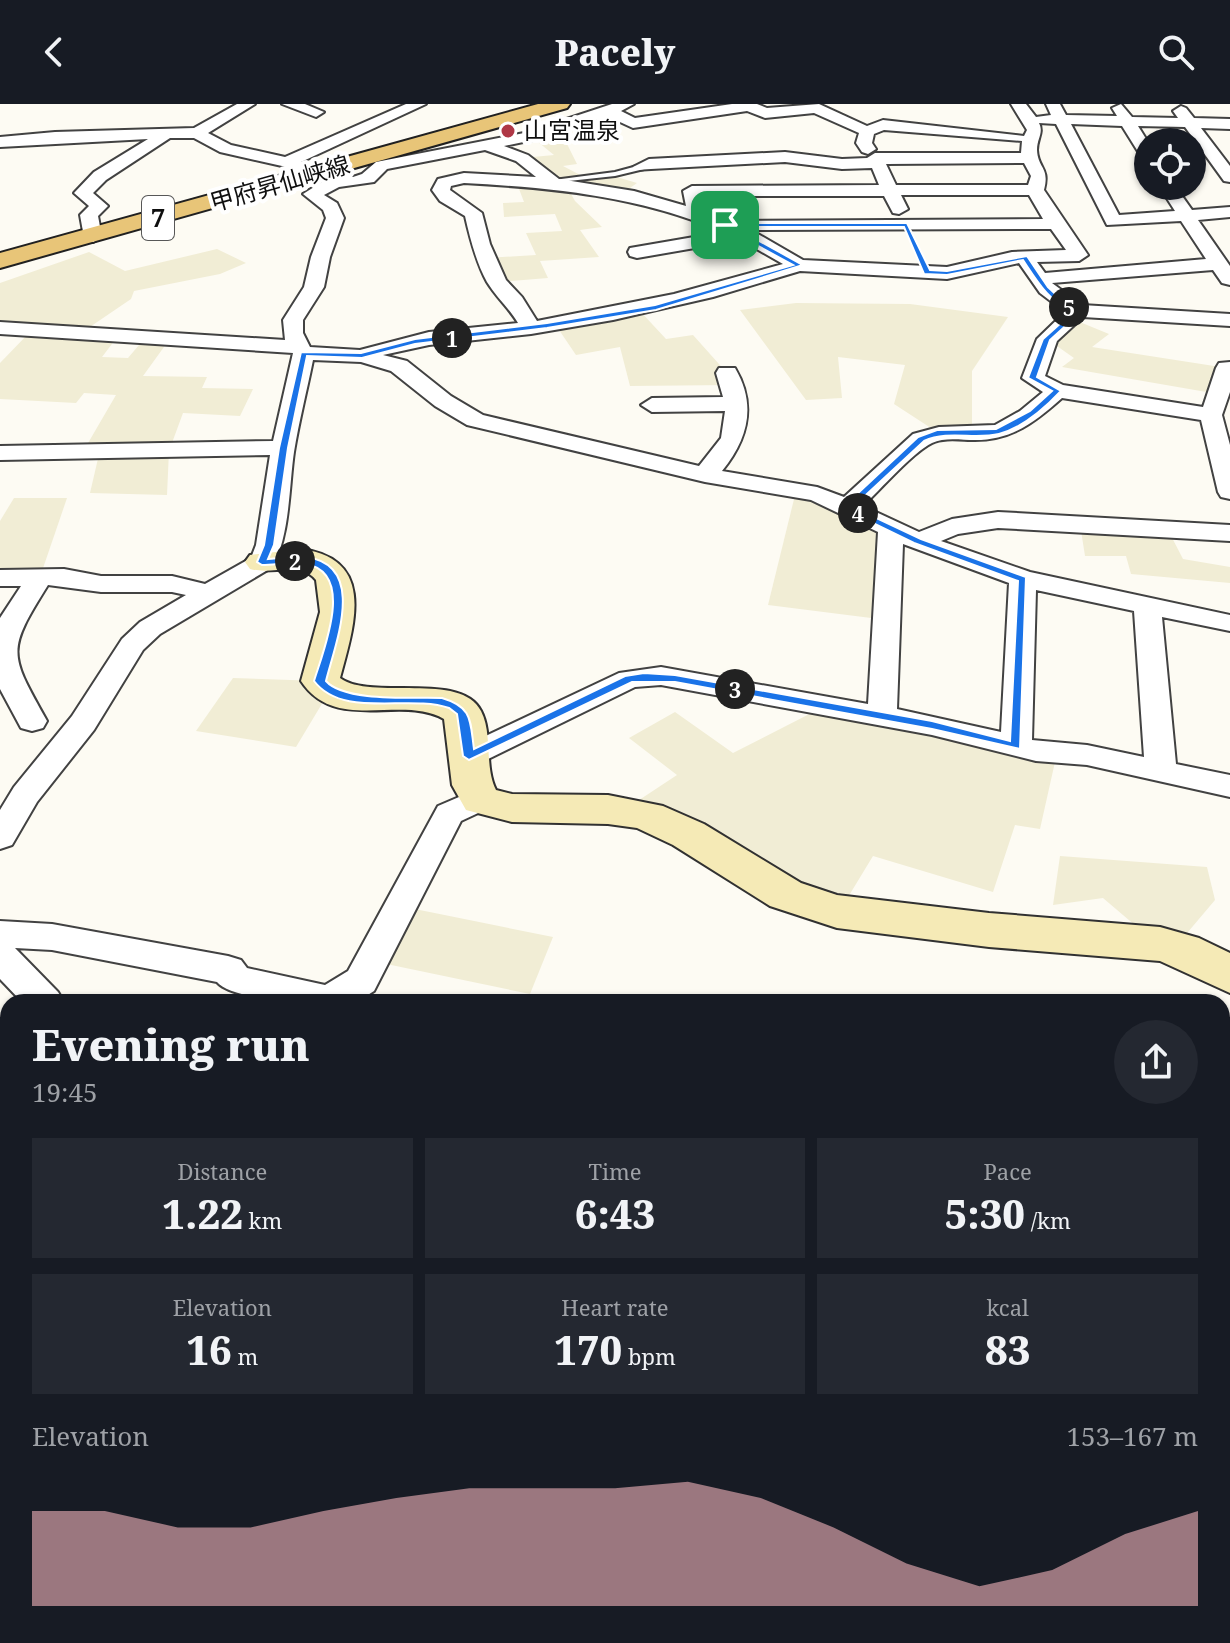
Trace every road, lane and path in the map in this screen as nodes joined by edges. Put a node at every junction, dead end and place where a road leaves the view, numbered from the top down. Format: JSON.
{"nodes":[{"id":1,"x":248,"y":104,"type":"edge"},
{"id":2,"x":289,"y":104,"type":"edge"},
{"id":3,"x":419,"y":104,"type":"edge"},
{"id":4,"x":560,"y":104,"type":"edge"},
{"id":5,"x":627,"y":104,"type":"edge"},
{"id":6,"x":1018,"y":104,"type":"edge"},
{"id":7,"x":1116,"y":104,"type":"edge"},
{"id":8,"x":1176,"y":104,"type":"edge"},
{"id":9,"x":610,"y":111,"type":"junction"},
{"id":10,"x":316,"y":112,"type":"dead end"},
{"id":11,"x":1057,"y":112,"type":"edge"},
{"id":12,"x":1030,"y":119,"type":"junction"},
{"id":13,"x":1127,"y":121,"type":"junction"},
{"id":14,"x":1190,"y":123,"type":"junction"},
{"id":15,"x":1230,"y":124,"type":"edge"},
{"id":16,"x":867,"y":131,"type":"junction"},
{"id":17,"x":1134,"y":132,"type":"edge"},
{"id":18,"x":197,"y":133,"type":"junction"},
{"id":19,"x":165,"y":136,"type":"junction"},
{"id":20,"x":1029,"y":139,"type":"junction"},
{"id":21,"x":0,"y":142,"type":"edge"},
{"id":22,"x":486,"y":145,"type":"junction"},
{"id":23,"x":1029,"y":158,"type":"junction"},
{"id":24,"x":876,"y":161,"type":"junction"},
{"id":25,"x":287,"y":162,"type":"junction"},
{"id":26,"x":641,"y":167,"type":"joint"},
{"id":27,"x":1230,"y":177,"type":"edge"},
{"id":28,"x":326,"y":178,"type":"junction"},
{"id":29,"x":552,"y":182,"type":"junction"},
{"id":30,"x":890,"y":190,"type":"junction"},
{"id":31,"x":1035,"y":190,"type":"junction"},
{"id":32,"x":1176,"y":200,"type":"edge"},
{"id":33,"x":1230,"y":212,"type":"edge"},
{"id":34,"x":696,"y":215,"type":"junction"},
{"id":35,"x":1186,"y":215,"type":"junction"},
{"id":36,"x":1056,"y":224,"type":"junction"},
{"id":37,"x":725,"y":225,"type":"junction"},
{"id":38,"x":744,"y":234,"type":"junction"},
{"id":39,"x":93,"y":237,"type":"junction"},
{"id":40,"x":912,"y":237,"type":"junction"},
{"id":41,"x":637,"y":252,"type":"dead end"},
{"id":42,"x":1025,"y":258,"type":"junction"},
{"id":43,"x":0,"y":261,"type":"edge"},
{"id":44,"x":1217,"y":264,"type":"junction"},
{"id":45,"x":799,"y":265,"type":"junction"},
{"id":46,"x":1143,"y":268,"type":"junction"},
{"id":47,"x":927,"y":272,"type":"junction"},
{"id":48,"x":1038,"y":277,"type":"junction"},
{"id":49,"x":1230,"y":280,"type":"edge"},
{"id":50,"x":1078,"y":311,"type":"junction"},
{"id":51,"x":1176,"y":317,"type":"junction"},
{"id":52,"x":1230,"y":320,"type":"edge"},
{"id":53,"x":0,"y":328,"type":"edge"},
{"id":54,"x":531,"y":328,"type":"junction"},
{"id":55,"x":301,"y":350,"type":"junction"},
{"id":56,"x":362,"y":356,"type":"junction"},
{"id":57,"x":1230,"y":368,"type":"edge"},
{"id":58,"x":727,"y":373,"type":"dead end"},
{"id":59,"x":1057,"y":391,"type":"junction"},
{"id":60,"x":737,"y":404,"type":"junction"},
{"id":61,"x":652,"y":405,"type":"dead end"},
{"id":62,"x":1211,"y":415,"type":"junction"},
{"id":63,"x":283,"y":448,"type":"junction"},
{"id":64,"x":0,"y":453,"type":"edge"},
{"id":65,"x":705,"y":475,"type":"junction"},
{"id":66,"x":1230,"y":492,"type":"edge"},
{"id":67,"x":847,"y":508,"type":"junction"},
{"id":68,"x":891,"y":528,"type":"junction"},
{"id":69,"x":1230,"y":533,"type":"edge"},
{"id":70,"x":918,"y":541,"type":"junction"},
{"id":71,"x":262,"y":562,"type":"junction"},
{"id":72,"x":40,"y":577,"type":"junction"},
{"id":73,"x":0,"y":578,"type":"edge"},
{"id":74,"x":1023,"y":579,"type":"junction"},
{"id":75,"x":209,"y":593,"type":"junction"},
{"id":76,"x":1147,"y":605,"type":"junction"},
{"id":77,"x":1230,"y":623,"type":"edge"},
{"id":78,"x":882,"y":716,"type":"junction"},
{"id":79,"x":0,"y":720,"type":"edge"},
{"id":80,"x":32,"y":721,"type":"junction"},
{"id":81,"x":83,"y":723,"type":"junction"},
{"id":82,"x":1016,"y":746,"type":"junction"},
{"id":83,"x":469,"y":756,"type":"junction"},
{"id":84,"x":1161,"y":772,"type":"junction"},
{"id":85,"x":1230,"y":786,"type":"edge"},
{"id":86,"x":480,"y":799,"type":"junction"},
{"id":87,"x":0,"y":837,"type":"edge"},
{"id":88,"x":0,"y":934,"type":"edge"},
{"id":89,"x":0,"y":956,"type":"edge"},
{"id":90,"x":1230,"y":975,"type":"edge"},
{"id":91,"x":37,"y":994,"type":"edge"},
{"id":92,"x":299,"y":994,"type":"edge"},
{"id":93,"x":340,"y":994,"type":"edge"}],
"edges":[{"from":1,"to":18,"type":"street"},
{"from":2,"to":10,"type":"street"},
{"from":3,"to":25,"type":"street"},
{"from":4,"to":28,"type":"main road","name":"甲府昇仙峡線","number":"7"},
{"from":5,"to":9,"type":"street"},
{"from":6,"to":12,"type":"street"},
{"from":7,"to":13,"type":"street"},
{"from":8,"to":14,"type":"street"},
{"from":9,"to":16,"type":"street"},
{"from":9,"to":22,"type":"street"},
{"from":11,"to":12,"type":"street"},
{"from":11,"to":13,"type":"street"},
{"from":11,"to":35,"type":"street"},
{"from":12,"to":20,"type":"street"},
{"from":13,"to":14,"type":"street"},
{"from":13,"to":17,"type":"street"},
{"from":14,"to":15,"type":"street"},
{"from":14,"to":27,"type":"street"},
{"from":16,"to":20,"type":"street"},
{"from":16,"to":24,"type":"street"},
{"from":18,"to":19,"type":"street"},
{"from":18,"to":25,"type":"street"},
{"from":19,"to":21,"type":"street"},
{"from":19,"to":39,"type":"street"},
{"from":20,"to":23,"type":"street"},
{"from":22,"to":28,"type":"street"},
{"from":22,"to":29,"type":"street"},
{"from":23,"to":24,"type":"street"},
{"from":23,"to":31,"type":"street"},
{"from":24,"to":26,"type":"street"},
{"from":24,"to":30,"type":"street"},
{"from":25,"to":28,"type":"street"},
{"from":26,"to":29,"type":"lane"},
{"from":28,"to":39,"type":"main road","name":"甲府昇仙峡線","number":"7"},
{"from":28,"to":55,"type":"street"},
{"from":29,"to":34,"type":"street"},
{"from":29,"to":54,"type":"street"},
{"from":30,"to":31,"type":"street"},
{"from":30,"to":34,"type":"street"},
{"from":30,"to":40,"type":"street"},
{"from":31,"to":36,"type":"street"},
{"from":32,"to":35,"type":"street"},
{"from":33,"to":35,"type":"street"},
{"from":34,"to":37,"type":"street"},
{"from":35,"to":44,"type":"street"},
{"from":36,"to":40,"type":"street"},
{"from":36,"to":42,"type":"street"},
{"from":37,"to":38,"type":"street"},
{"from":37,"to":40,"type":"street"},
{"from":38,"to":41,"type":"street"},
{"from":38,"to":45,"type":"street"},
{"from":39,"to":43,"type":"main road","name":"甲府昇仙峡線","number":"7"},
{"from":40,"to":47,"type":"street"},
{"from":42,"to":47,"type":"street"},
{"from":42,"to":48,"type":"street"},
{"from":44,"to":46,"type":"street"},
{"from":44,"to":49,"type":"street"},
{"from":45,"to":47,"type":"street"},
{"from":45,"to":54,"type":"street"},
{"from":46,"to":48,"type":"street"},
{"from":46,"to":51,"type":"street"},
{"from":48,"to":50,"type":"street"},
{"from":50,"to":51,"type":"street"},
{"from":50,"to":59,"type":"street"},
{"from":51,"to":52,"type":"street"},
{"from":53,"to":55,"type":"street"},
{"from":54,"to":56,"type":"street"},
{"from":55,"to":56,"type":"street"},
{"from":55,"to":63,"type":"street"},
{"from":56,"to":65,"type":"street"},
{"from":57,"to":62,"type":"street"},
{"from":58,"to":60,"type":"street"},
{"from":59,"to":62,"type":"street"},
{"from":59,"to":67,"type":"street"},
{"from":60,"to":61,"type":"street"},
{"from":60,"to":65,"type":"street"},
{"from":62,"to":66,"type":"street"},
{"from":63,"to":64,"type":"street"},
{"from":63,"to":71,"type":"street"},
{"from":65,"to":67,"type":"street"},
{"from":67,"to":68,"type":"street"},
{"from":68,"to":70,"type":"street"},
{"from":68,"to":78,"type":"street"},
{"from":69,"to":70,"type":"street"},
{"from":70,"to":74,"type":"street"},
{"from":71,"to":75,"type":"street"},
{"from":71,"to":83,"type":"street"},
{"from":72,"to":73,"type":"street"},
{"from":72,"to":75,"type":"street"},
{"from":72,"to":80,"type":"street"},
{"from":74,"to":76,"type":"street"},
{"from":74,"to":82,"type":"street"},
{"from":75,"to":81,"type":"street"},
{"from":76,"to":77,"type":"street"},
{"from":76,"to":84,"type":"street"},
{"from":78,"to":82,"type":"street"},
{"from":78,"to":83,"type":"street"},
{"from":79,"to":80,"type":"street"},
{"from":80,"to":81,"type":"street"},
{"from":81,"to":87,"type":"street"},
{"from":82,"to":84,"type":"street"},
{"from":83,"to":86,"type":"street"},
{"from":84,"to":85,"type":"street"},
{"from":86,"to":90,"type":"street"},
{"from":86,"to":93,"type":"street"},
{"from":88,"to":92,"type":"street"},
{"from":89,"to":91,"type":"street"}]}
